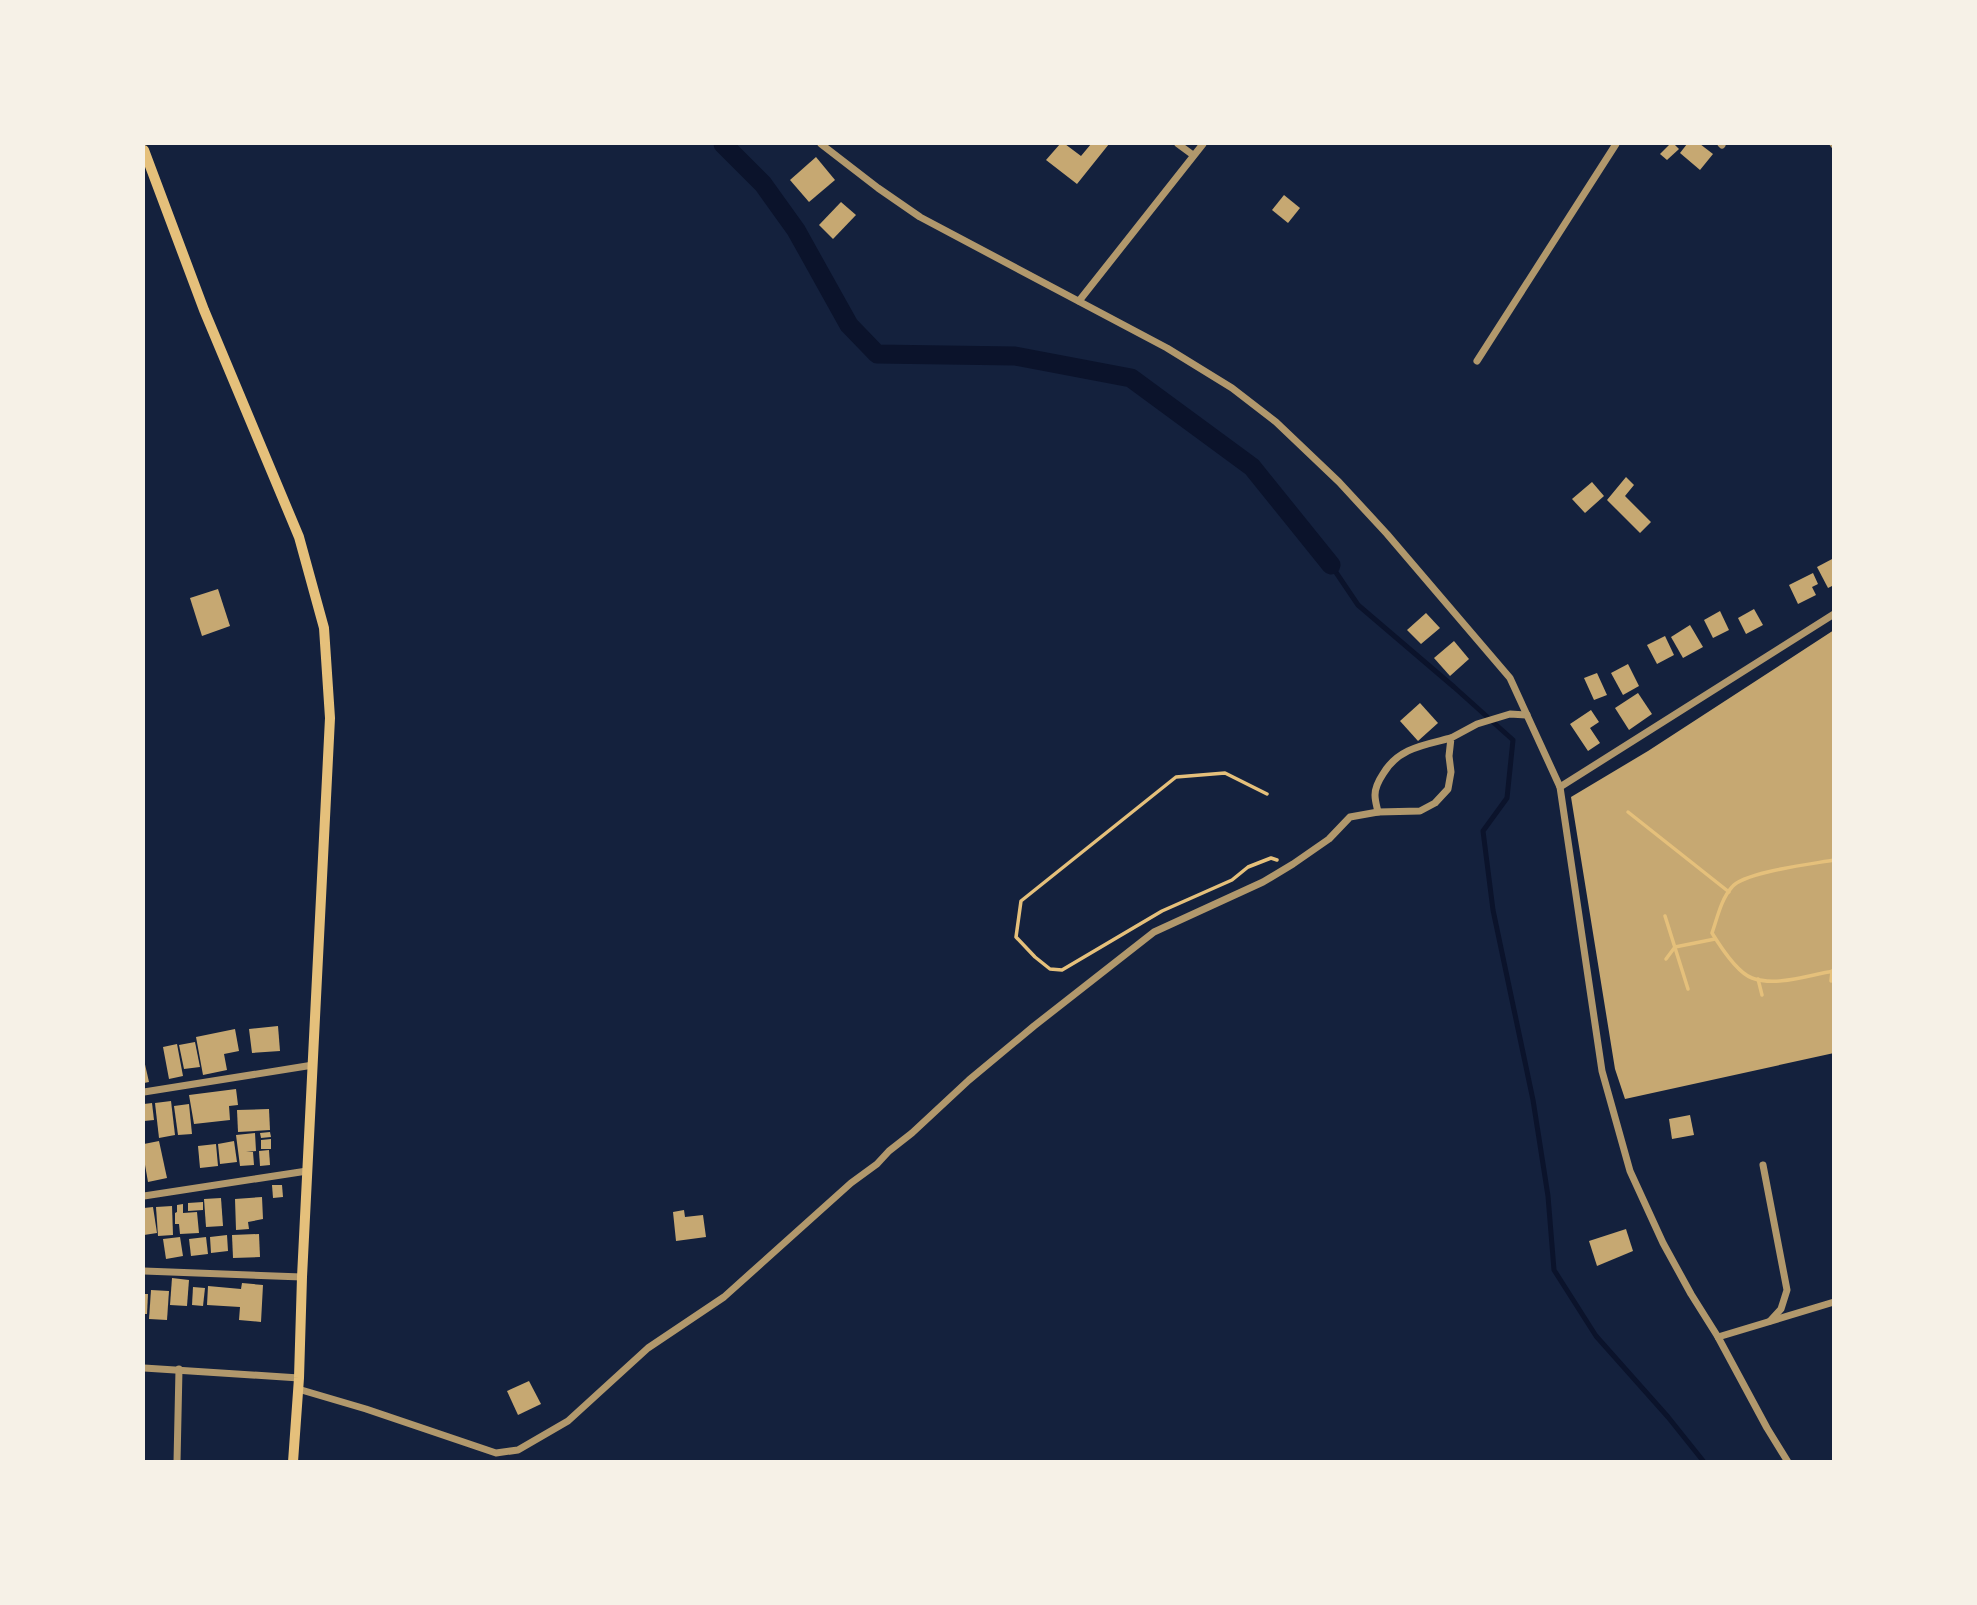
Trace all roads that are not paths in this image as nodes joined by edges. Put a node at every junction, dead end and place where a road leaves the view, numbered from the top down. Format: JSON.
{"nodes":[{"id":1,"x":821,"y":144,"type":"edge"},
{"id":2,"x":1178,"y":144,"type":"edge"},
{"id":3,"x":1203,"y":144,"type":"edge"},
{"id":4,"x":1616,"y":144,"type":"edge"},
{"id":5,"x":144,"y":150,"type":"edge"},
{"id":6,"x":1193,"y":155,"type":"junction"},
{"id":7,"x":1079,"y":301,"type":"junction"},
{"id":8,"x":1477,"y":361,"type":"dead end"},
{"id":9,"x":1833,"y":614,"type":"edge"},
{"id":10,"x":1527,"y":715,"type":"junction"},
{"id":11,"x":1451,"y":738,"type":"junction"},
{"id":12,"x":1560,"y":787,"type":"junction"},
{"id":13,"x":1378,"y":812,"type":"junction"},
{"id":14,"x":313,"y":1065,"type":"junction"},
{"id":15,"x":144,"y":1092,"type":"edge"},
{"id":16,"x":1763,"y":1165,"type":"dead end"},
{"id":17,"x":307,"y":1171,"type":"junction"},
{"id":18,"x":144,"y":1196,"type":"edge"},
{"id":19,"x":144,"y":1271,"type":"edge"},
{"id":20,"x":302,"y":1277,"type":"junction"},
{"id":21,"x":1833,"y":1302,"type":"edge"},
{"id":22,"x":1770,"y":1321,"type":"junction"},
{"id":23,"x":1718,"y":1337,"type":"junction"},
{"id":24,"x":144,"y":1368,"type":"edge"},
{"id":25,"x":179,"y":1369,"type":"junction"},
{"id":26,"x":298,"y":1383,"type":"junction"},
{"id":27,"x":177,"y":1461,"type":"edge"},
{"id":28,"x":293,"y":1461,"type":"edge"},
{"id":29,"x":1788,"y":1461,"type":"edge"}],
"edges":[{"from":1,"to":7,"type":"street"},
{"from":2,"to":6,"type":"street"},
{"from":3,"to":6,"type":"street"},
{"from":4,"to":8,"type":"street"},
{"from":5,"to":14,"type":"main road"},
{"from":6,"to":7,"type":"street"},
{"from":7,"to":10,"type":"street"},
{"from":9,"to":12,"type":"street"},
{"from":10,"to":11,"type":"street"},
{"from":10,"to":12,"type":"street"},
{"from":11,"to":13,"type":"street"},
{"from":11,"to":13,"type":"street"},
{"from":12,"to":23,"type":"street"},
{"from":13,"to":26,"type":"street"},
{"from":14,"to":15,"type":"street"},
{"from":14,"to":17,"type":"main road"},
{"from":16,"to":22,"type":"street"},
{"from":17,"to":18,"type":"street"},
{"from":17,"to":20,"type":"main road"},
{"from":19,"to":20,"type":"street"},
{"from":20,"to":26,"type":"main road"},
{"from":21,"to":22,"type":"street"},
{"from":22,"to":23,"type":"street"},
{"from":23,"to":29,"type":"street"},
{"from":24,"to":25,"type":"street"},
{"from":25,"to":26,"type":"street"},
{"from":25,"to":27,"type":"street"},
{"from":26,"to":28,"type":"main road"}]}
